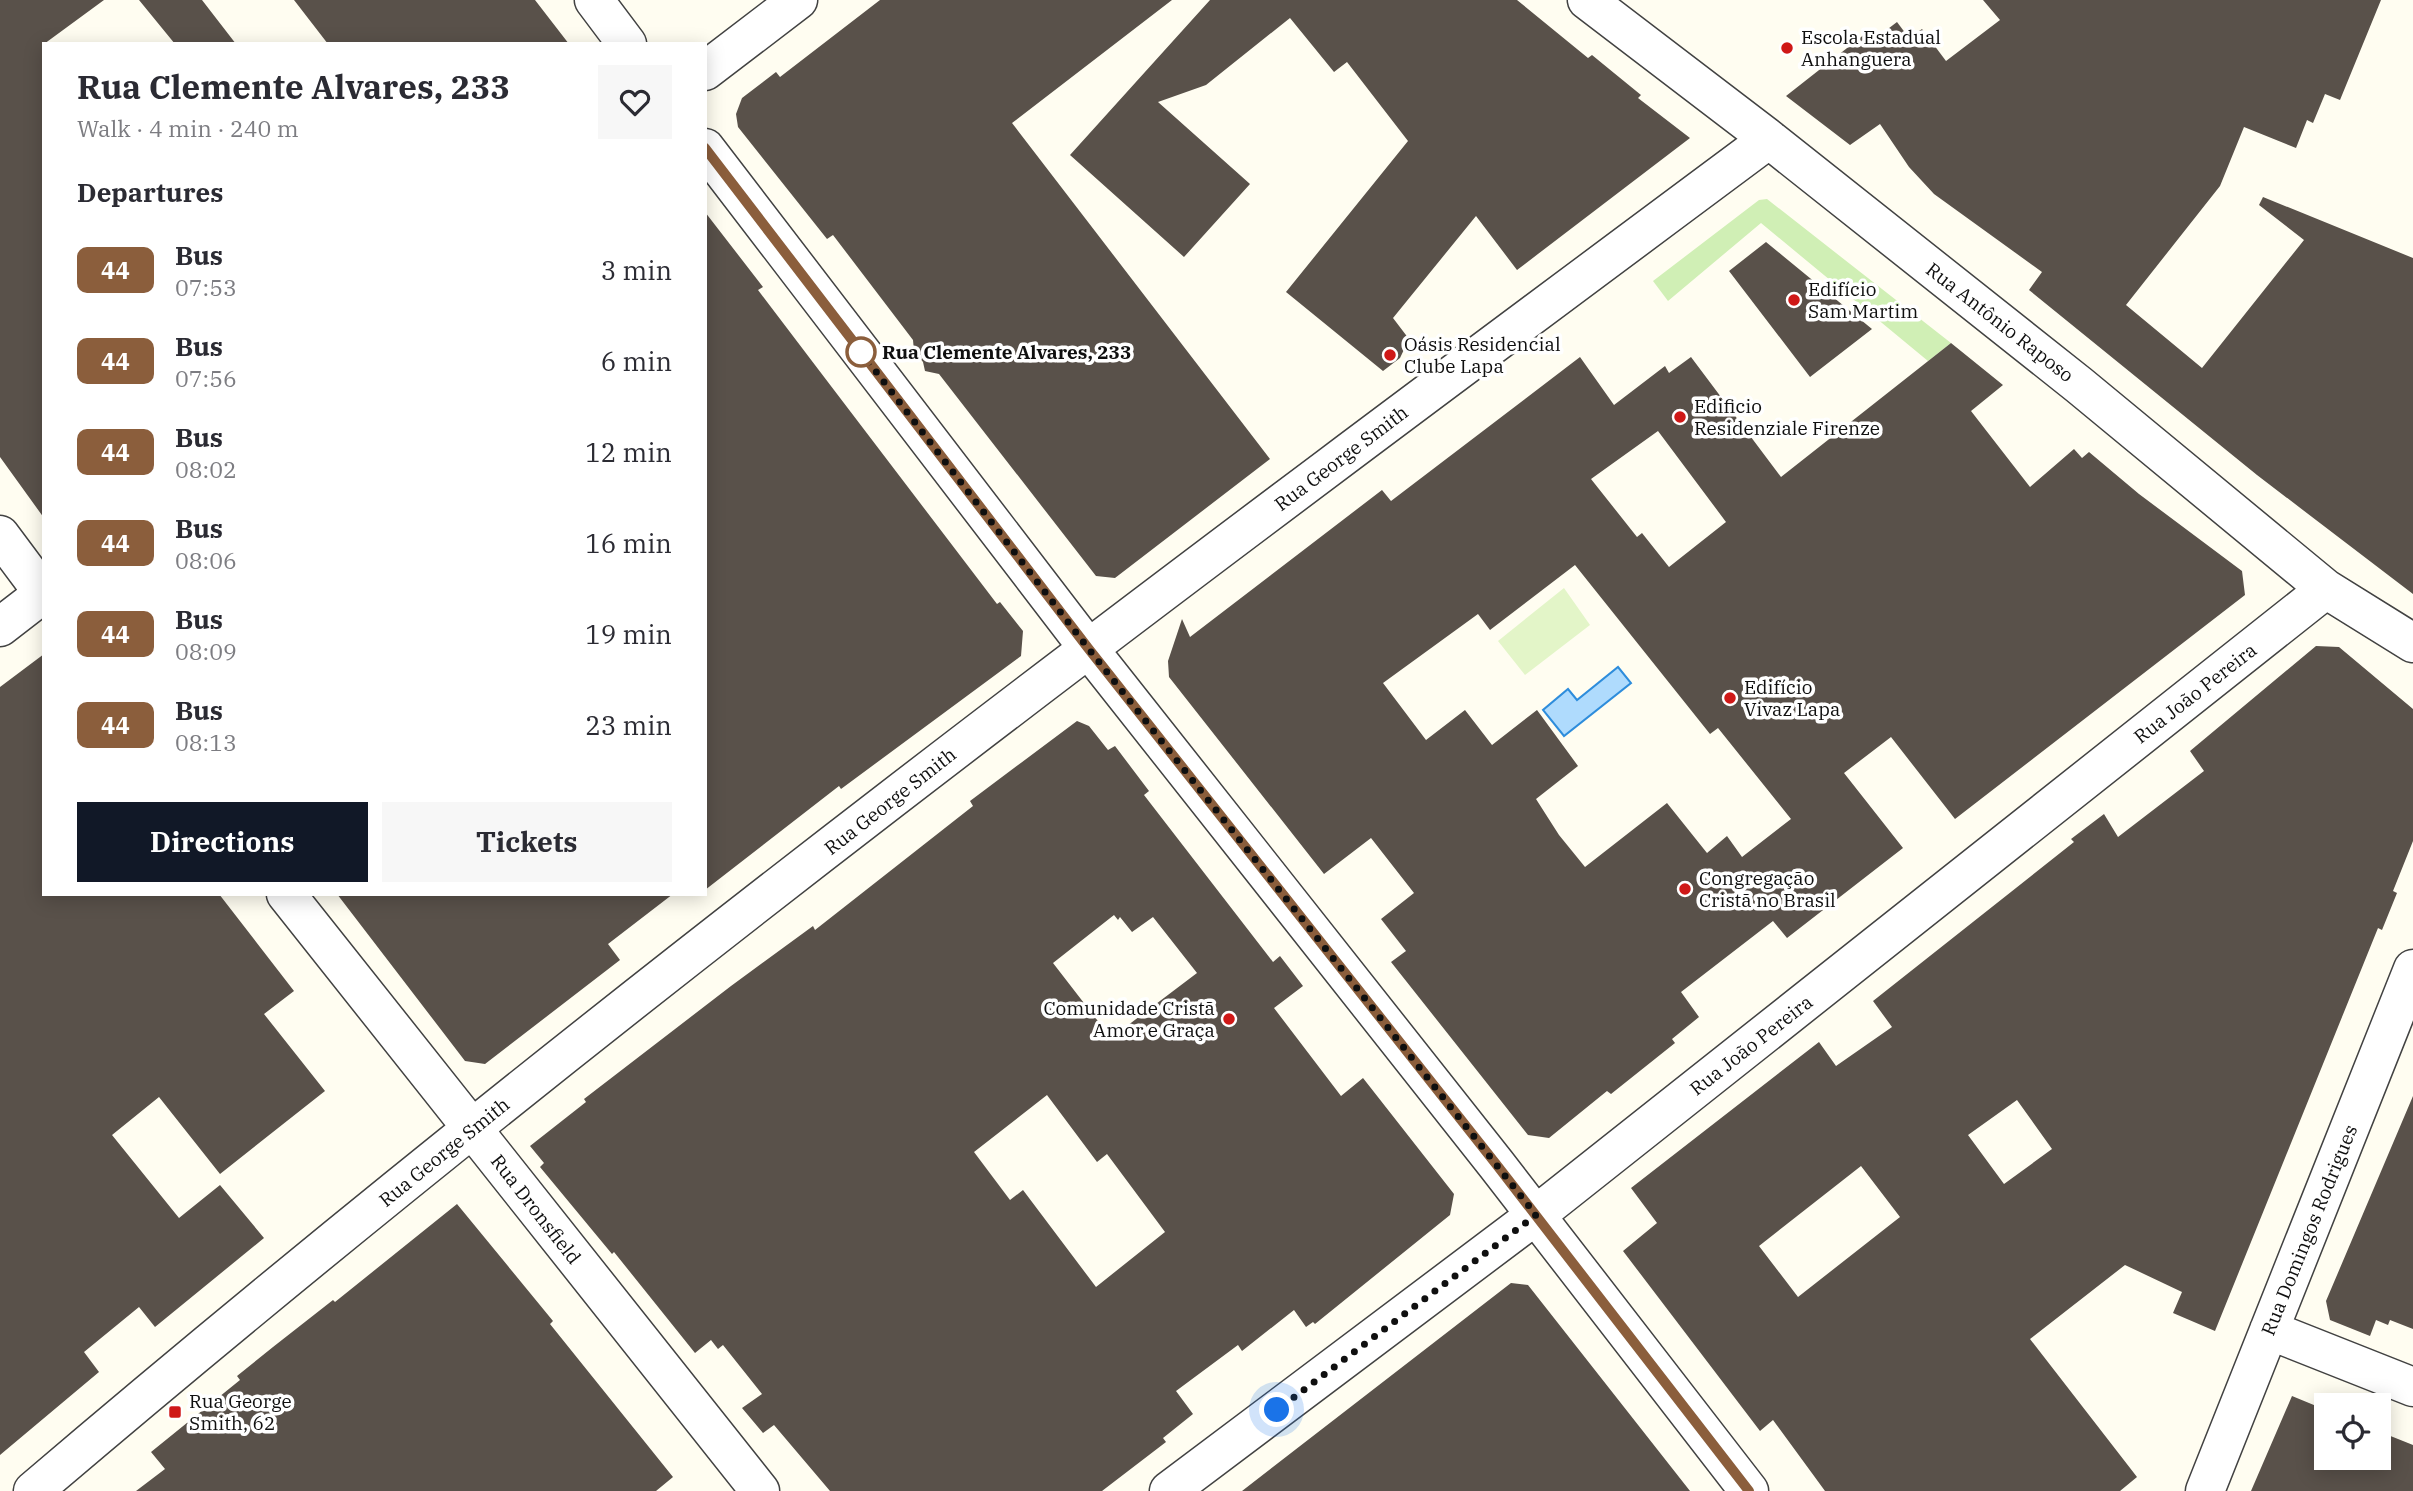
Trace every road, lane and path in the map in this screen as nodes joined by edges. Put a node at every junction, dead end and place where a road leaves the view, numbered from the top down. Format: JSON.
{"nodes":[{"id":1,"x":594,"y":0,"type":"edge"},
{"id":2,"x":798,"y":0,"type":"edge"},
{"id":3,"x":1587,"y":0,"type":"edge"},
{"id":4,"x":626,"y":42,"type":"edge"},
{"id":5,"x":707,"y":69,"type":"edge"},
{"id":6,"x":1769,"y":139,"type":"junction"},
{"id":7,"x":707,"y":151,"type":"edge"},
{"id":8,"x":0,"y":535,"type":"edge"},
{"id":9,"x":2326,"y":589,"type":"junction"},
{"id":10,"x":42,"y":591,"type":"edge"},
{"id":11,"x":42,"y":596,"type":"edge"},
{"id":12,"x":0,"y":627,"type":"edge"},
{"id":13,"x":2413,"y":643,"type":"edge"},
{"id":14,"x":1088,"y":648,"type":"junction"},
{"id":15,"x":288,"y":896,"type":"edge"},
{"id":16,"x":2413,"y":969,"type":"edge"},
{"id":17,"x":472,"y":1128,"type":"junction"},
{"id":18,"x":1536,"y":1215,"type":"junction"},
{"id":19,"x":2269,"y":1330,"type":"junction"},
{"id":20,"x":2413,"y":1387,"type":"edge"},
{"id":21,"x":33,"y":1491,"type":"edge"},
{"id":22,"x":760,"y":1491,"type":"edge"},
{"id":23,"x":1169,"y":1491,"type":"edge"},
{"id":24,"x":1749,"y":1491,"type":"edge"},
{"id":25,"x":2206,"y":1491,"type":"edge"}],
"edges":[{"from":1,"to":4,"type":"street"},
{"from":2,"to":5,"type":"street"},
{"from":3,"to":6,"type":"street","name":"Rua Antônio Raposo"},
{"from":6,"to":9,"type":"street","name":"Rua Antônio Raposo"},
{"from":6,"to":14,"type":"street","name":"Rua George Smith"},
{"from":7,"to":14,"type":"street"},
{"from":8,"to":10,"type":"street"},
{"from":9,"to":13,"type":"street","name":"Rua Antônio Raposo"},
{"from":9,"to":18,"type":"street","name":"Rua João Pereira"},
{"from":11,"to":12,"type":"street"},
{"from":14,"to":17,"type":"street","name":"Rua George Smith"},
{"from":14,"to":18,"type":"street"},
{"from":15,"to":17,"type":"street","name":"Rua Dronsfield"},
{"from":16,"to":19,"type":"street","name":"Rua Domingos Rodrigues"},
{"from":17,"to":21,"type":"street","name":"Rua George Smith"},
{"from":17,"to":22,"type":"street","name":"Rua Dronsfield"},
{"from":18,"to":23,"type":"street","name":"Rua João Pereira"},
{"from":18,"to":24,"type":"street"},
{"from":19,"to":20,"type":"street"},
{"from":19,"to":25,"type":"street","name":"Rua Domingos Rodrigues"}]}
